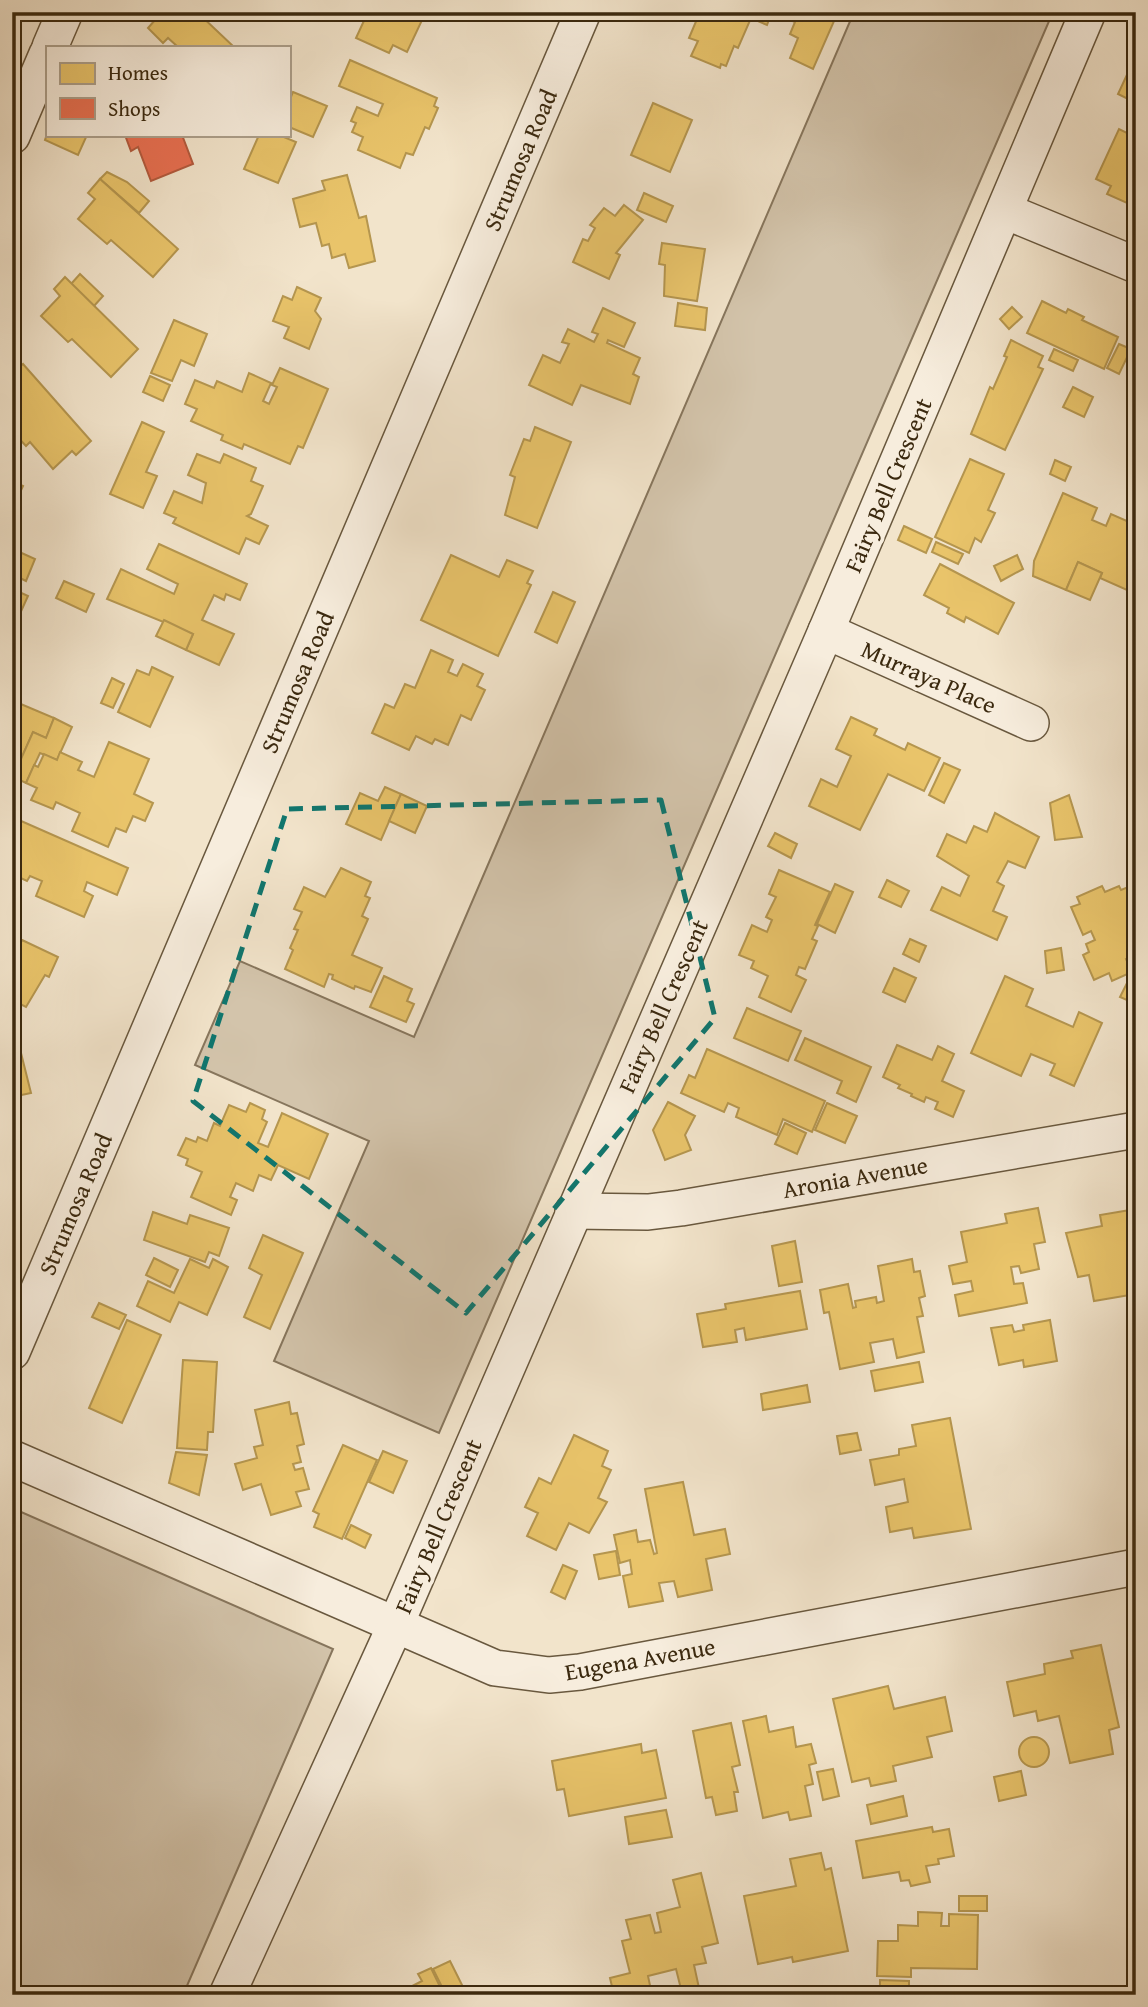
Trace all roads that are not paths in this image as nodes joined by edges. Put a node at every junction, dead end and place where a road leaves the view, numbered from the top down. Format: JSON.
{"nodes":[{"id":1,"x":65,"y":12,"type":"edge"},
{"id":2,"x":583,"y":12,"type":"edge"},
{"id":3,"x":1088,"y":12,"type":"edge"},
{"id":4,"x":50,"y":46,"type":"edge"},
{"id":5,"x":46,"y":56,"type":"edge"},
{"id":6,"x":12,"y":136,"type":"edge"},
{"id":7,"x":1005,"y":211,"type":"junction"},
{"id":8,"x":1136,"y":265,"type":"edge"},
{"id":9,"x":826,"y":631,"type":"junction"},
{"id":10,"x":1031,"y":723,"type":"dead end"},
{"id":11,"x":1136,"y":1130,"type":"edge"},
{"id":12,"x":573,"y":1211,"type":"junction"},
{"id":13,"x":12,"y":1352,"type":"edge"},
{"id":14,"x":12,"y":1458,"type":"edge"},
{"id":15,"x":1136,"y":1567,"type":"edge"},
{"id":16,"x":396,"y":1624,"type":"junction"},
{"id":17,"x":227,"y":1995,"type":"edge"}],
"edges":[{"from":1,"to":4,"type":"street"},
{"from":2,"to":13,"type":"street","name":"Strumosa Road"},
{"from":3,"to":7,"type":"street","name":"Fairy Bell Crescent"},
{"from":5,"to":6,"type":"street"},
{"from":7,"to":8,"type":"street"},
{"from":7,"to":9,"type":"street","name":"Fairy Bell Crescent"},
{"from":9,"to":10,"type":"street","name":"Murraya Place"},
{"from":9,"to":12,"type":"street","name":"Fairy Bell Crescent"},
{"from":11,"to":12,"type":"street","name":"Aronia Avenue"},
{"from":12,"to":16,"type":"street","name":"Fairy Bell Crescent"},
{"from":14,"to":16,"type":"street","name":"Eugena Avenue"},
{"from":15,"to":16,"type":"street","name":"Eugena Avenue"},
{"from":16,"to":17,"type":"street","name":"Fairy Bell Crescent"}]}
